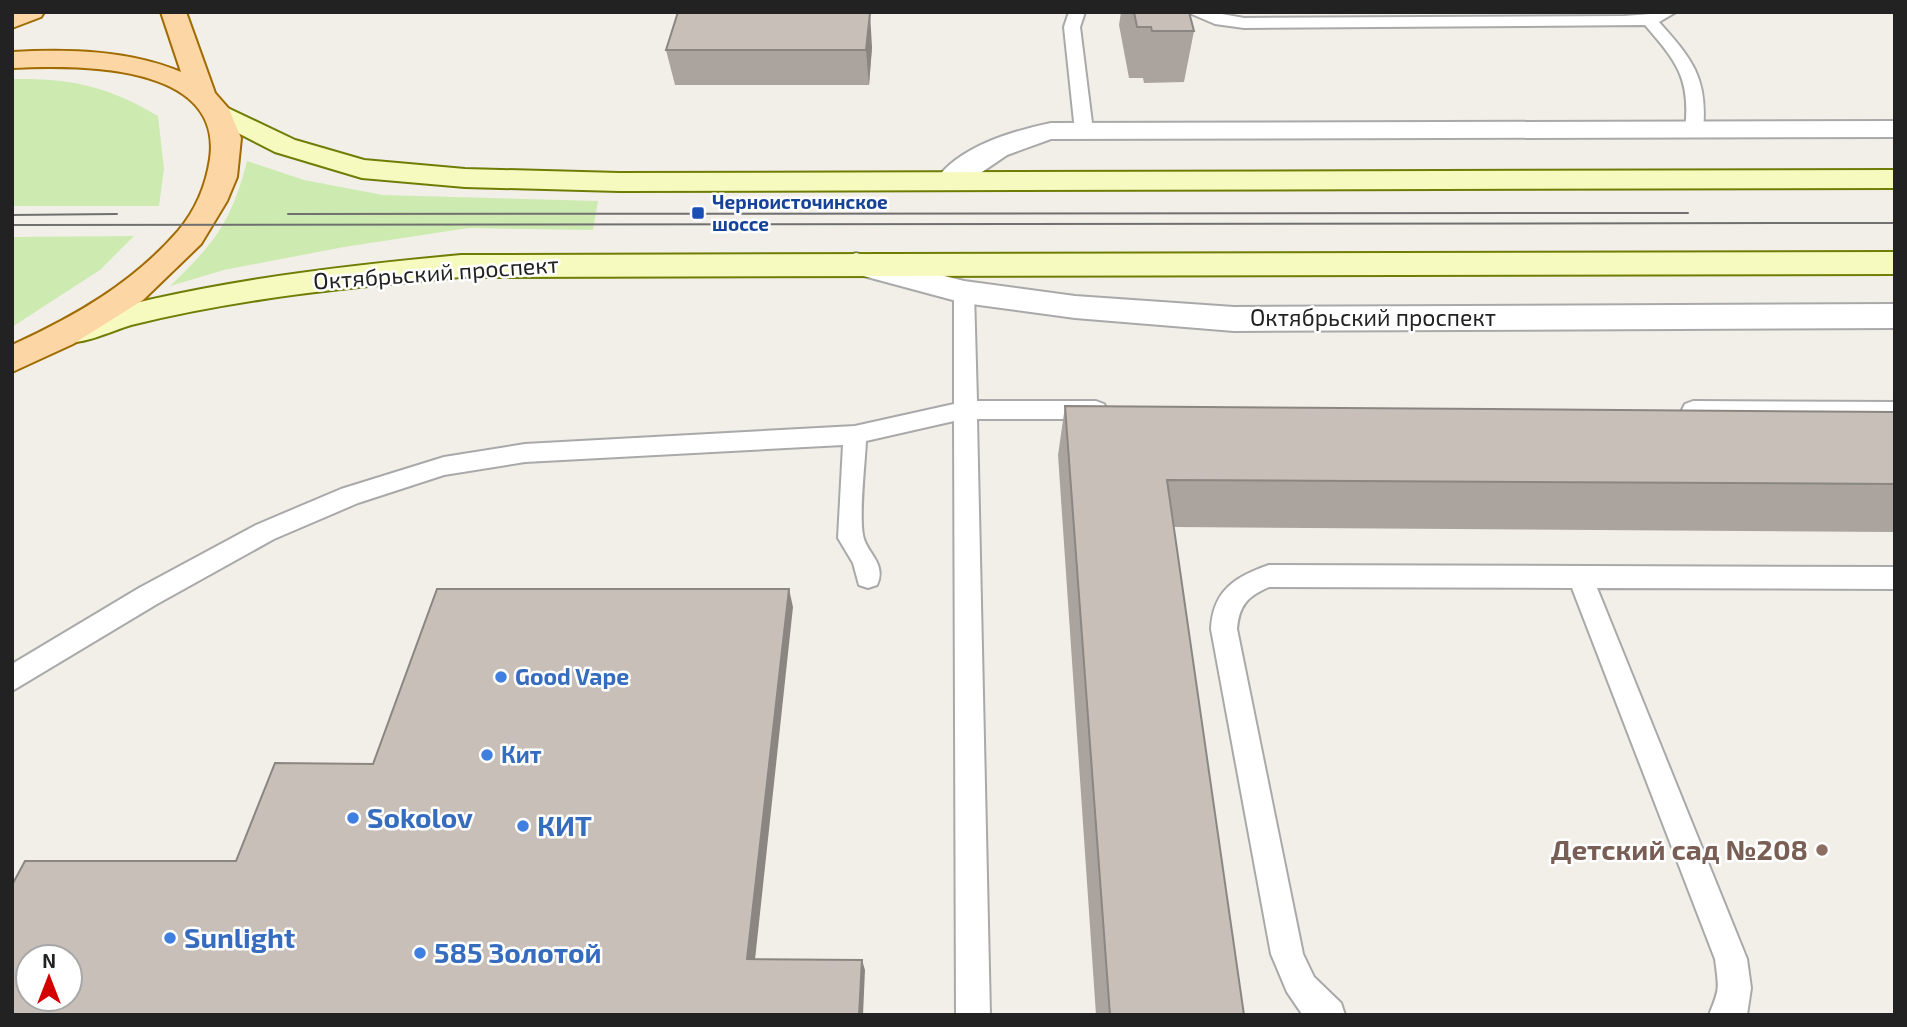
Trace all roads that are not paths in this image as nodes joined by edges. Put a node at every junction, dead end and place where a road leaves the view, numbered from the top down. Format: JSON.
{"nodes":[{"id":1,"x":32,"y":12,"type":"edge"},
{"id":2,"x":173,"y":12,"type":"edge"},
{"id":3,"x":1077,"y":12,"type":"edge"},
{"id":4,"x":1195,"y":12,"type":"edge"},
{"id":5,"x":1668,"y":12,"type":"edge"},
{"id":6,"x":1462,"y":17,"type":"edge"},
{"id":7,"x":1579,"y":17,"type":"edge"},
{"id":8,"x":1649,"y":20,"type":"junction"},
{"id":9,"x":12,"y":21,"type":"edge"},
{"id":10,"x":12,"y":60,"type":"edge"},
{"id":11,"x":209,"y":103,"type":"junction"},
{"id":12,"x":1895,"y":129,"type":"edge"},
{"id":13,"x":1694,"y":130,"type":"junction"},
{"id":14,"x":1084,"y":131,"type":"junction"},
{"id":15,"x":1895,"y":179,"type":"edge"},
{"id":16,"x":950,"y":181,"type":"junction"},
{"id":17,"x":1895,"y":263,"type":"edge"},
{"id":18,"x":856,"y":264,"type":"junction"},
{"id":19,"x":964,"y":292,"type":"junction"},
{"id":20,"x":1895,"y":316,"type":"edge"},
{"id":21,"x":64,"y":334,"type":"junction"},
{"id":22,"x":12,"y":360,"type":"edge"},
{"id":23,"x":965,"y":410,"type":"junction"},
{"id":24,"x":1118,"y":410,"type":"edge"},
{"id":25,"x":1673,"y":410,"type":"edge"},
{"id":26,"x":1895,"y":411,"type":"edge"},
{"id":27,"x":855,"y":435,"type":"junction"},
{"id":28,"x":868,"y":577,"type":"dead end"},
{"id":29,"x":1581,"y":579,"type":"junction"},
{"id":30,"x":1895,"y":579,"type":"edge"},
{"id":31,"x":12,"y":679,"type":"edge"},
{"id":32,"x":973,"y":1015,"type":"edge"},
{"id":33,"x":1329,"y":1015,"type":"edge"},
{"id":34,"x":1726,"y":1015,"type":"edge"}],
"edges":[{"from":1,"to":9,"type":"main road"},
{"from":2,"to":11,"type":"main road"},
{"from":3,"to":14,"type":"lane"},
{"from":4,"to":6,"type":"lane"},
{"from":5,"to":8,"type":"lane"},
{"from":6,"to":7,"type":"lane"},
{"from":7,"to":8,"type":"lane"},
{"from":8,"to":13,"type":"lane"},
{"from":10,"to":11,"type":"main road"},
{"from":11,"to":16,"type":"main road"},
{"from":11,"to":21,"type":"main road"},
{"from":12,"to":13,"type":"street"},
{"from":13,"to":14,"type":"street"},
{"from":14,"to":16,"type":"street"},
{"from":15,"to":16,"type":"main road"},
{"from":17,"to":18,"type":"main road","name":"Октябрьский проспект"},
{"from":18,"to":19,"type":"street","name":"Октябрьский проспект"},
{"from":18,"to":21,"type":"main road","name":"Октябрьский проспект"},
{"from":19,"to":20,"type":"street","name":"Октябрьский проспект"},
{"from":19,"to":23,"type":"lane"},
{"from":21,"to":22,"type":"main road"},
{"from":23,"to":24,"type":"lane"},
{"from":23,"to":27,"type":"lane"},
{"from":23,"to":32,"type":"lane"},
{"from":25,"to":26,"type":"lane"},
{"from":27,"to":28,"type":"lane"},
{"from":27,"to":31,"type":"lane"},
{"from":29,"to":30,"type":"lane"},
{"from":29,"to":33,"type":"lane"},
{"from":29,"to":34,"type":"lane"}]}
